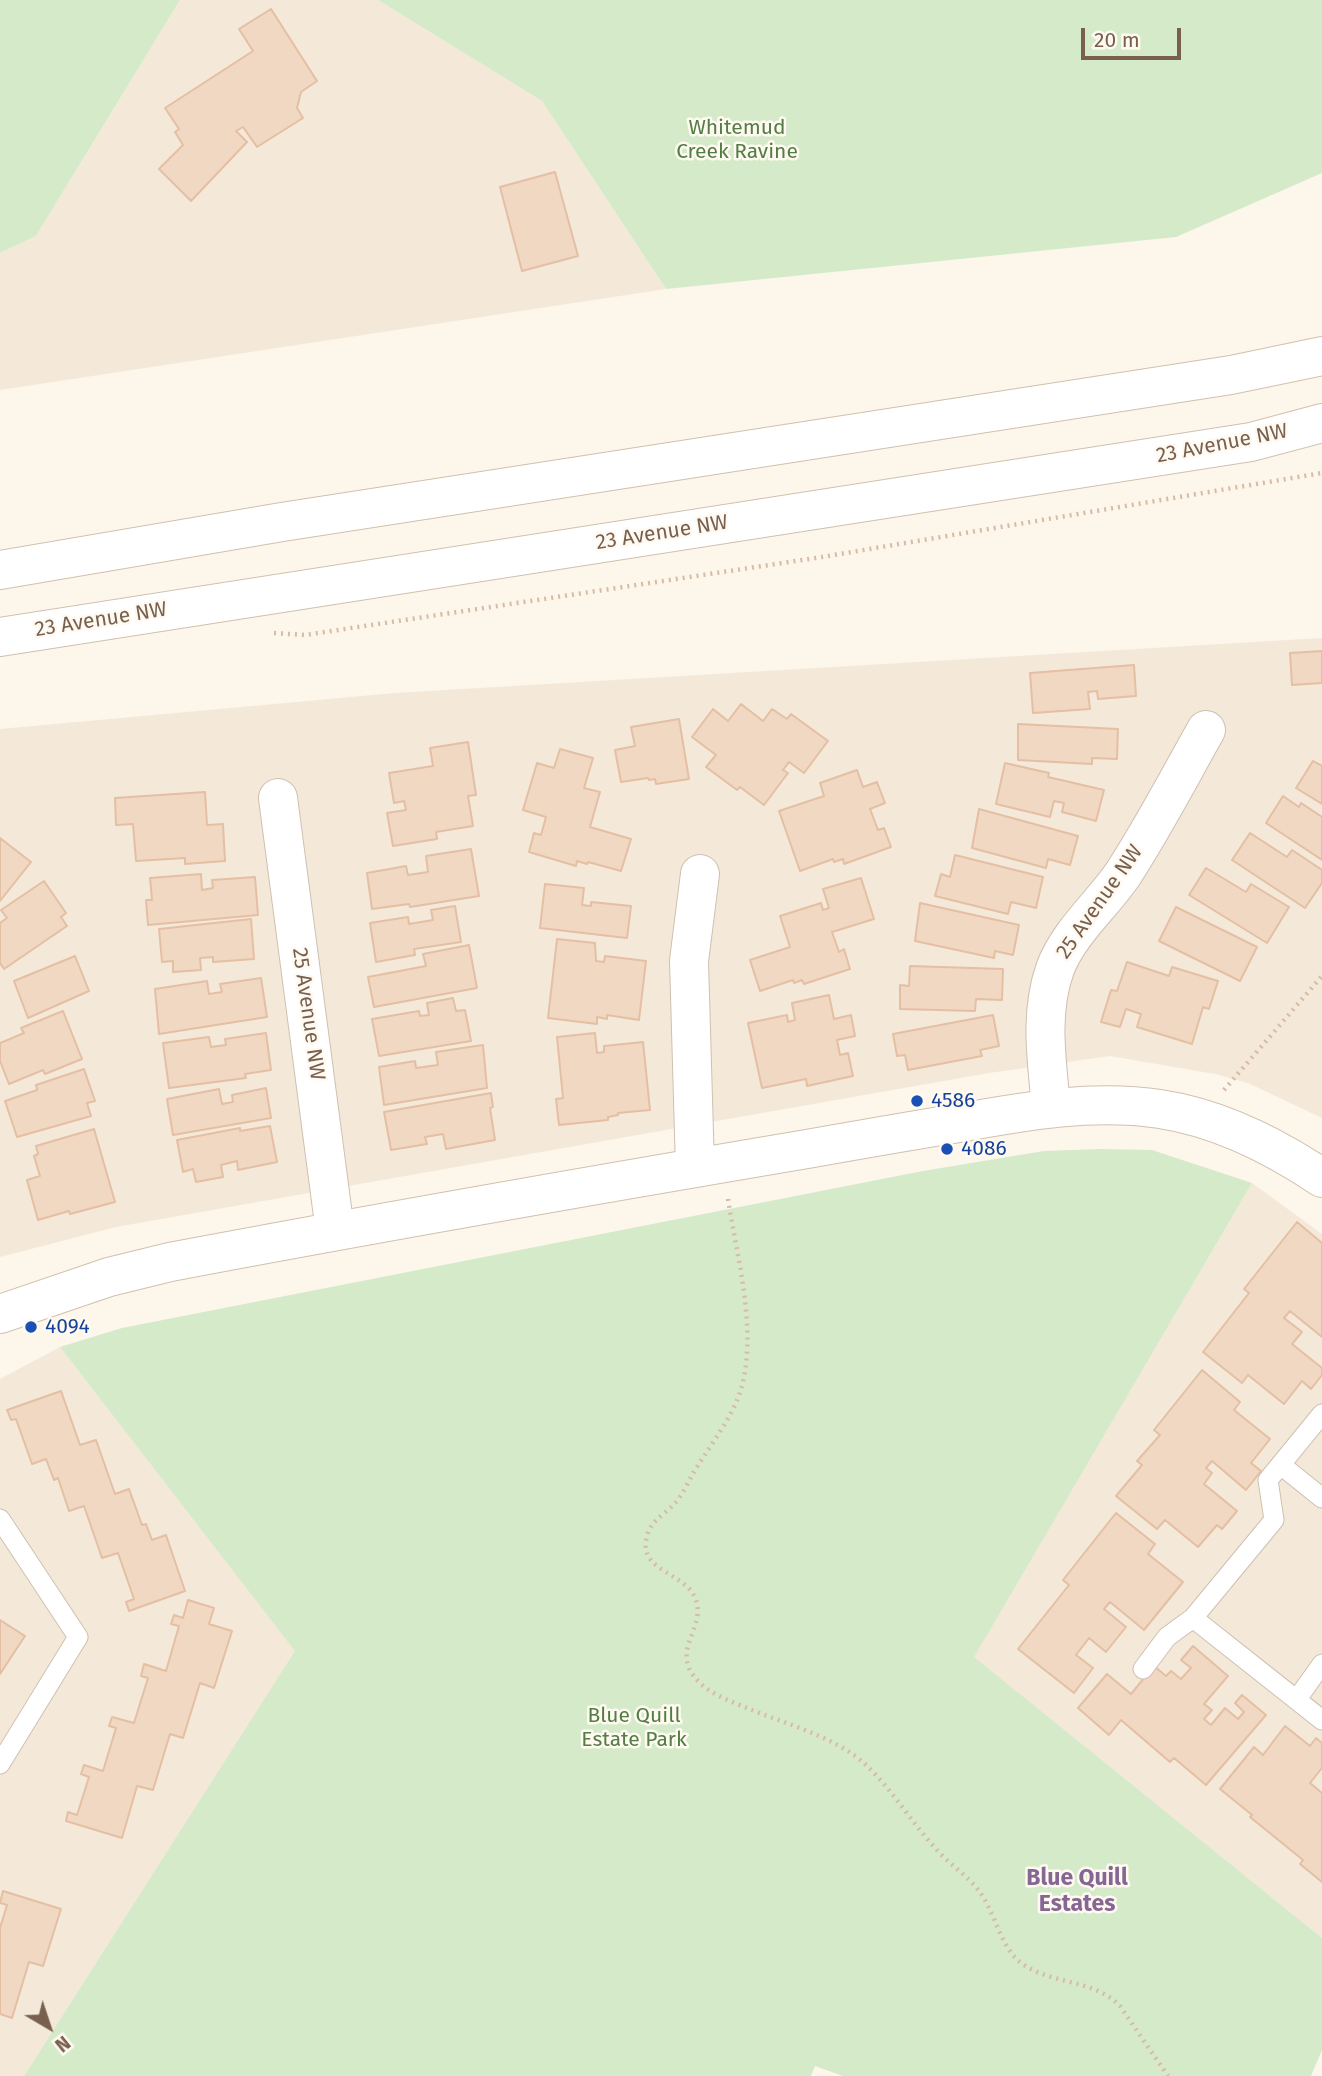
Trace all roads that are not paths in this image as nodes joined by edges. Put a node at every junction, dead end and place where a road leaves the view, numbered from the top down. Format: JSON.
{"nodes":[{"id":1,"x":1322,"y":356,"type":"edge"},
{"id":2,"x":1322,"y":423,"type":"edge"},
{"id":3,"x":0,"y":570,"type":"edge"},
{"id":4,"x":0,"y":636,"type":"edge"},
{"id":5,"x":1206,"y":730,"type":"dead end"},
{"id":6,"x":278,"y":798,"type":"dead end"},
{"id":7,"x":700,"y":874,"type":"dead end"},
{"id":8,"x":1051,"y":1107,"type":"junction"},
{"id":9,"x":707,"y":1166,"type":"junction"},
{"id":10,"x":1322,"y":1178,"type":"edge"},
{"id":11,"x":335,"y":1231,"type":"junction"},
{"id":12,"x":0,"y":1314,"type":"edge"},
{"id":13,"x":1322,"y":1414,"type":"edge"},
{"id":14,"x":1281,"y":1465,"type":"junction"},
{"id":15,"x":1322,"y":1498,"type":"edge"},
{"id":16,"x":0,"y":1519,"type":"edge"},
{"id":17,"x":1193,"y":1618,"type":"junction"},
{"id":18,"x":1322,"y":1664,"type":"edge"},
{"id":19,"x":1143,"y":1669,"type":"dead end"},
{"id":20,"x":1297,"y":1699,"type":"junction"},
{"id":21,"x":1322,"y":1720,"type":"edge"},
{"id":22,"x":0,"y":1764,"type":"edge"}],
"edges":[{"from":1,"to":3,"type":"main road"},
{"from":2,"to":4,"type":"main road","name":"23 Avenue NW"},
{"from":5,"to":8,"type":"main road","name":"25 Avenue NW"},
{"from":6,"to":11,"type":"main road","name":"25 Avenue NW"},
{"from":7,"to":9,"type":"main road"},
{"from":8,"to":9,"type":"main road"},
{"from":8,"to":10,"type":"main road"},
{"from":9,"to":11,"type":"main road"},
{"from":11,"to":12,"type":"main road"},
{"from":13,"to":14,"type":"lane"},
{"from":14,"to":15,"type":"lane"},
{"from":14,"to":17,"type":"lane"},
{"from":16,"to":22,"type":"lane"},
{"from":17,"to":19,"type":"lane"},
{"from":17,"to":20,"type":"lane"},
{"from":18,"to":20,"type":"lane"},
{"from":20,"to":21,"type":"lane"}]}
